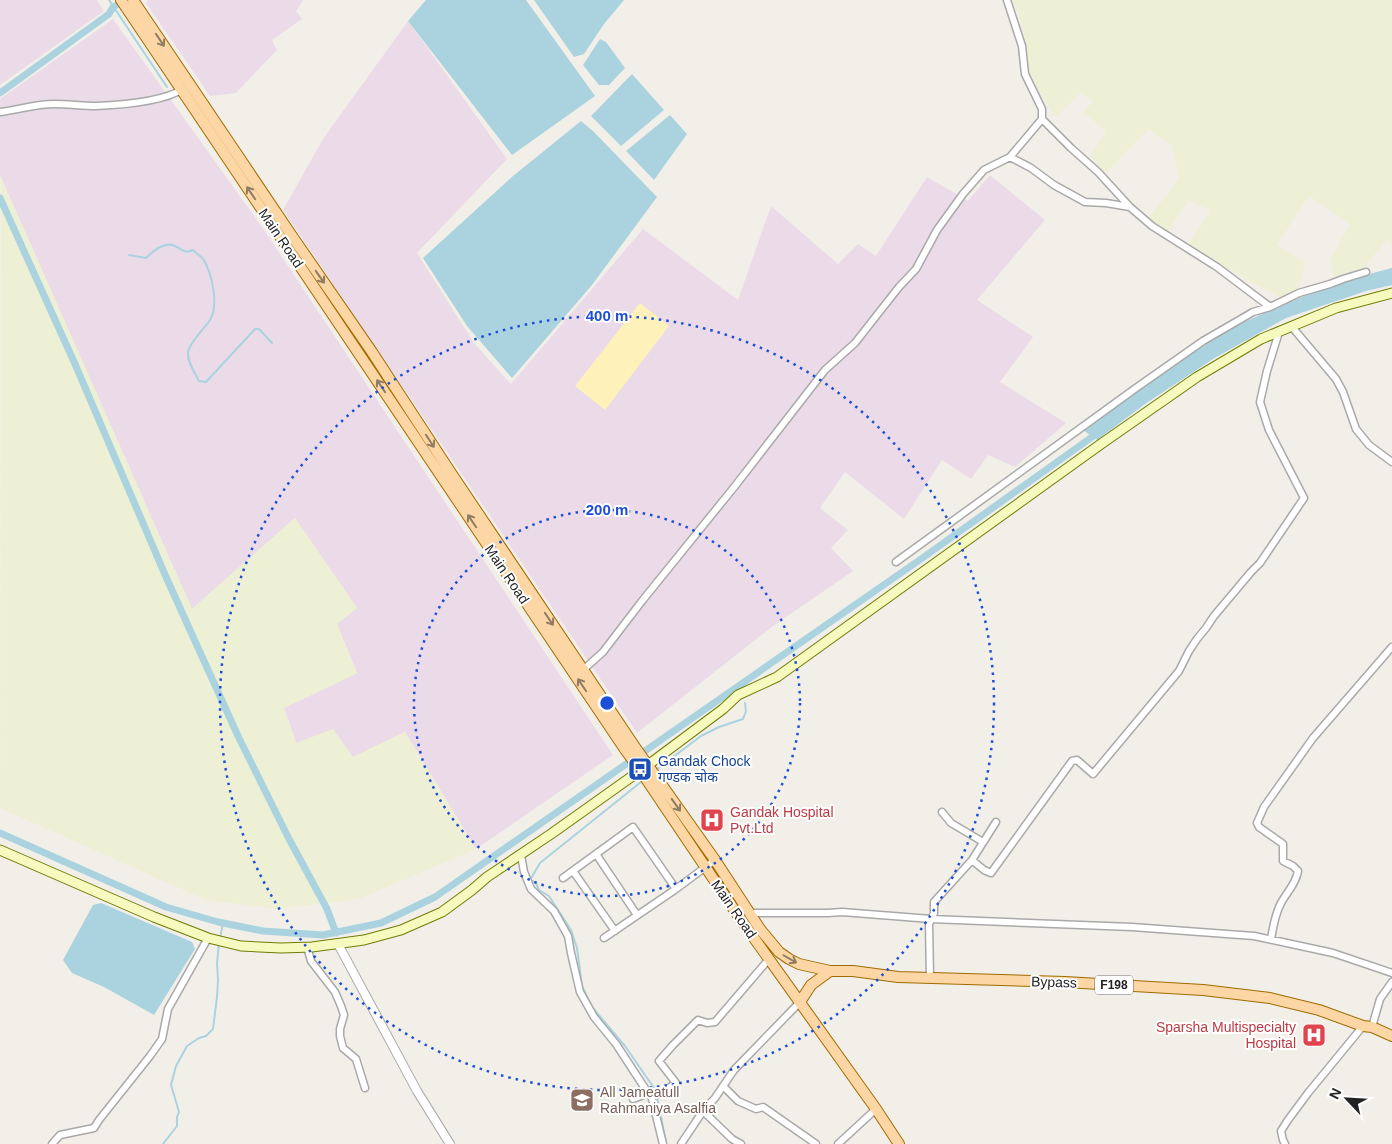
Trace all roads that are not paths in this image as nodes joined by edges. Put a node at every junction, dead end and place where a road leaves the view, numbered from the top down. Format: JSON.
{"nodes":[{"id":1,"x":121,"y":0,"type":"edge"},
{"id":2,"x":1007,"y":0,"type":"edge"},
{"id":3,"x":137,"y":2,"type":"edge"},
{"id":4,"x":185,"y":87,"type":"junction"},
{"id":5,"x":0,"y":112,"type":"edge"},
{"id":6,"x":1042,"y":119,"type":"junction"},
{"id":7,"x":1010,"y":157,"type":"junction"},
{"id":8,"x":1130,"y":207,"type":"junction"},
{"id":9,"x":1366,"y":272,"type":"dead end"},
{"id":10,"x":1392,"y":293,"type":"edge"},
{"id":11,"x":1270,"y":307,"type":"junction"},
{"id":12,"x":1292,"y":326,"type":"junction"},
{"id":13,"x":1279,"y":332,"type":"junction"},
{"id":14,"x":363,"y":339,"type":"junction"},
{"id":15,"x":354,"y":346,"type":"junction"},
{"id":16,"x":1392,"y":462,"type":"edge"},
{"id":17,"x":896,"y":562,"type":"dead end"},
{"id":18,"x":1392,"y":647,"type":"edge"},
{"id":19,"x":583,"y":670,"type":"junction"},
{"id":20,"x":633,"y":752,"type":"junction"},
{"id":21,"x":643,"y":766,"type":"junction"},
{"id":22,"x":942,"y":812,"type":"dead end"},
{"id":23,"x":996,"y":822,"type":"dead end"},
{"id":24,"x":983,"y":842,"type":"junction"},
{"id":25,"x":0,"y":850,"type":"edge"},
{"id":26,"x":596,"y":854,"type":"junction"},
{"id":27,"x":520,"y":855,"type":"junction"},
{"id":28,"x":715,"y":860,"type":"junction"},
{"id":29,"x":972,"y":860,"type":"junction"},
{"id":30,"x":706,"y":868,"type":"junction"},
{"id":31,"x":573,"y":871,"type":"junction"},
{"id":32,"x":563,"y":878,"type":"dead end"},
{"id":33,"x":676,"y":889,"type":"junction"},
{"id":34,"x":751,"y":913,"type":"junction"},
{"id":35,"x":637,"y":915,"type":"junction"},
{"id":36,"x":931,"y":919,"type":"junction"},
{"id":37,"x":760,"y":929,"type":"joint"},
{"id":38,"x":615,"y":930,"type":"junction"},
{"id":39,"x":208,"y":938,"type":"junction"},
{"id":40,"x":604,"y":938,"type":"dead end"},
{"id":41,"x":1271,"y":939,"type":"junction"},
{"id":42,"x":338,"y":944,"type":"junction"},
{"id":43,"x":308,"y":947,"type":"junction"},
{"id":44,"x":769,"y":959,"type":"junction"},
{"id":45,"x":830,"y":971,"type":"junction"},
{"id":46,"x":1392,"y":973,"type":"edge"},
{"id":47,"x":930,"y":978,"type":"junction"},
{"id":48,"x":1392,"y":982,"type":"edge"},
{"id":49,"x":800,"y":1002,"type":"junction"},
{"id":50,"x":1368,"y":1026,"type":"junction"},
{"id":51,"x":1392,"y":1036,"type":"edge"},
{"id":52,"x":724,"y":1086,"type":"junction"},
{"id":53,"x":365,"y":1088,"type":"dead end"},
{"id":54,"x":651,"y":1095,"type":"junction"},
{"id":55,"x":633,"y":1099,"type":"dead end"},
{"id":56,"x":876,"y":1109,"type":"junction"},
{"id":57,"x":703,"y":1111,"type":"junction"},
{"id":58,"x":52,"y":1144,"type":"edge"},
{"id":59,"x":450,"y":1144,"type":"edge"},
{"id":60,"x":663,"y":1144,"type":"edge"},
{"id":61,"x":681,"y":1144,"type":"edge"},
{"id":62,"x":741,"y":1144,"type":"edge"},
{"id":63,"x":814,"y":1144,"type":"edge"},
{"id":64,"x":838,"y":1144,"type":"edge"},
{"id":65,"x":899,"y":1144,"type":"edge"},
{"id":66,"x":1285,"y":1144,"type":"edge"}],
"edges":[{"from":1,"to":4,"type":"main road","name":"Main Road"},
{"from":2,"to":6,"type":"street"},
{"from":3,"to":4,"type":"main road","name":"Main Road","one_way":true},
{"from":4,"to":5,"type":"street"},
{"from":4,"to":14,"type":"main road","name":"Main Road","one_way":true},
{"from":15,"to":4,"type":"main road","name":"Main Road","one_way":true},
{"from":6,"to":7,"type":"street"},
{"from":6,"to":8,"type":"street"},
{"from":7,"to":8,"type":"street"},
{"from":7,"to":19,"type":"street"},
{"from":8,"to":11,"type":"street"},
{"from":9,"to":11,"type":"street"},
{"from":10,"to":12,"type":"main road"},
{"from":11,"to":17,"type":"street"},
{"from":12,"to":13,"type":"main road"},
{"from":12,"to":16,"type":"street"},
{"from":13,"to":21,"type":"main road"},
{"from":13,"to":29,"type":"street"},
{"from":14,"to":15,"type":"main road"},
{"from":14,"to":19,"type":"main road","name":"Main Road","one_way":true},
{"from":20,"to":15,"type":"main road","name":"Main Road","one_way":true},
{"from":18,"to":41,"type":"street"},
{"from":19,"to":20,"type":"main road","name":"Main Road"},
{"from":20,"to":21,"type":"main road","name":"Main Road"},
{"from":21,"to":27,"type":"main road"},
{"from":21,"to":28,"type":"main road","name":"Main Road","one_way":true},
{"from":21,"to":30,"type":"main road","name":"Main Road"},
{"from":22,"to":24,"type":"street"},
{"from":23,"to":24,"type":"street"},
{"from":24,"to":29,"type":"street"},
{"from":25,"to":39,"type":"main road"},
{"from":26,"to":31,"type":"street"},
{"from":26,"to":33,"type":"street"},
{"from":26,"to":35,"type":"street"},
{"from":27,"to":42,"type":"main road"},
{"from":27,"to":54,"type":"street"},
{"from":28,"to":30,"type":"street"},
{"from":28,"to":34,"type":"main road","name":"Main Road"},
{"from":29,"to":36,"type":"street"},
{"from":30,"to":33,"type":"street"},
{"from":30,"to":44,"type":"main road","name":"Main Road"},
{"from":31,"to":32,"type":"street"},
{"from":31,"to":38,"type":"street"},
{"from":33,"to":35,"type":"street"},
{"from":34,"to":36,"type":"street"},
{"from":34,"to":37,"type":"main road","name":"Main Road"},
{"from":35,"to":38,"type":"street"},
{"from":36,"to":41,"type":"street"},
{"from":36,"to":47,"type":"street"},
{"from":37,"to":45,"type":"main road","name":"Bypass","number":"F198","one_way":true},
{"from":38,"to":40,"type":"street"},
{"from":39,"to":43,"type":"main road"},
{"from":39,"to":58,"type":"street"},
{"from":41,"to":46,"type":"street"},
{"from":42,"to":43,"type":"main road"},
{"from":42,"to":59,"type":"street"},
{"from":43,"to":53,"type":"street"},
{"from":44,"to":49,"type":"main road","name":"Main Road"},
{"from":44,"to":54,"type":"street"},
{"from":45,"to":47,"type":"main road","name":"Bypass","number":"F198"},
{"from":45,"to":49,"type":"main road"},
{"from":47,"to":50,"type":"main road","name":"Bypass","number":"F198"},
{"from":48,"to":50,"type":"street"},
{"from":49,"to":52,"type":"street"},
{"from":49,"to":56,"type":"main road","name":"Main Road"},
{"from":50,"to":51,"type":"main road","name":"Bypass","number":"F198"},
{"from":50,"to":66,"type":"street"},
{"from":52,"to":57,"type":"street"},
{"from":52,"to":63,"type":"street"},
{"from":54,"to":55,"type":"street"},
{"from":54,"to":60,"type":"street"},
{"from":56,"to":64,"type":"street"},
{"from":56,"to":65,"type":"main road","name":"Main Road"},
{"from":57,"to":61,"type":"street"},
{"from":57,"to":62,"type":"street"}]}
